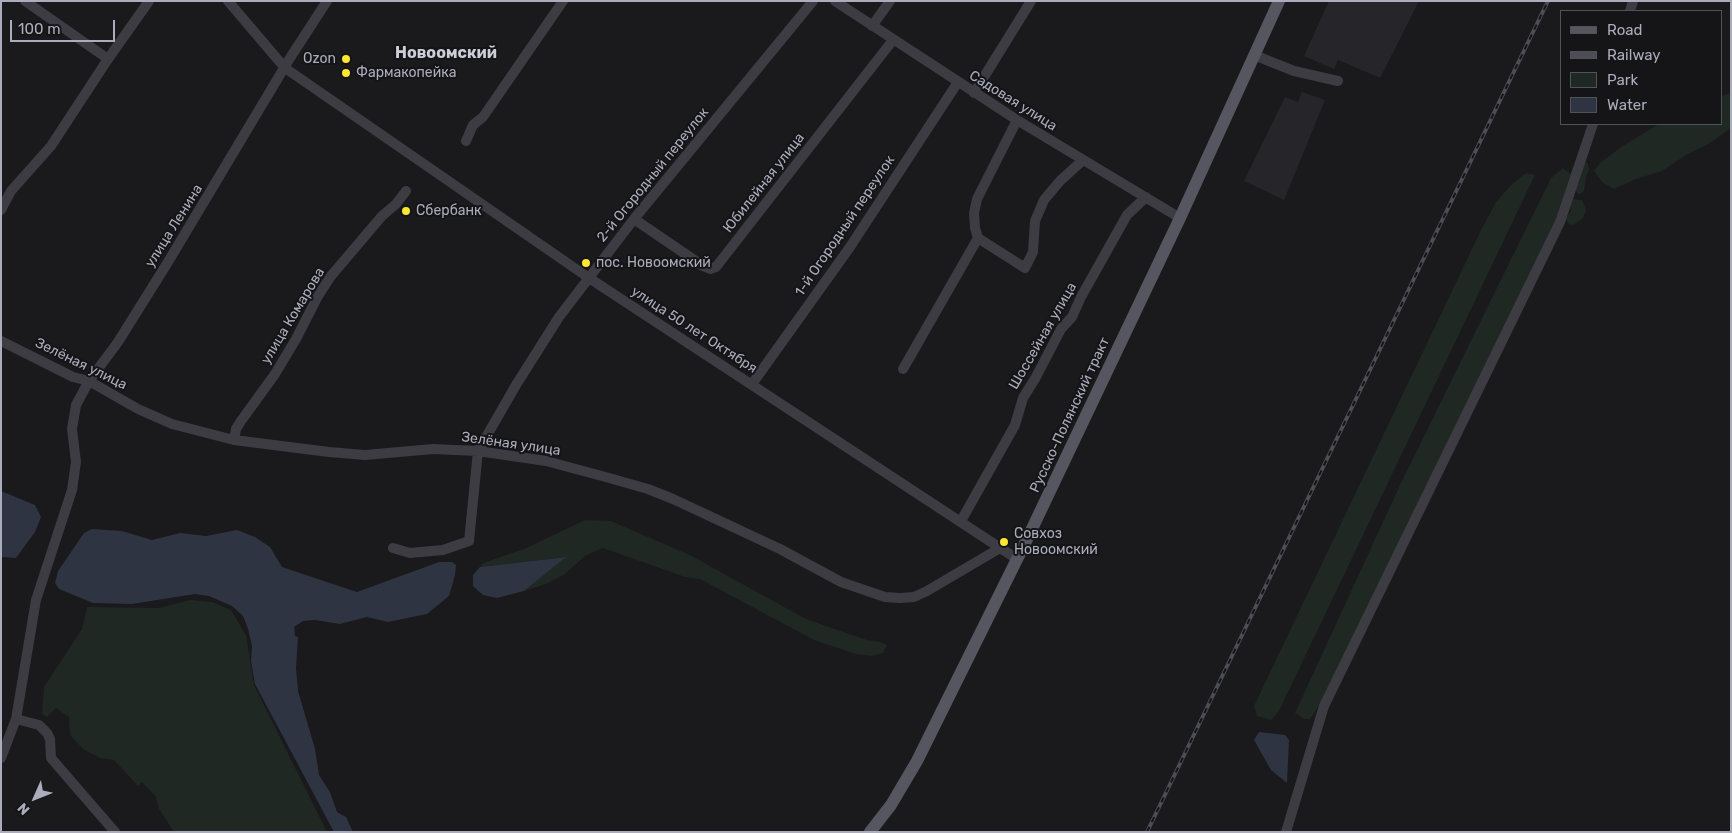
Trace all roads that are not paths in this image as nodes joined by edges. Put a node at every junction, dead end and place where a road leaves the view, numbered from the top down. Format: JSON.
{"nodes":[{"id":1,"x":25,"y":1,"type":"edge"},
{"id":2,"x":149,"y":1,"type":"edge"},
{"id":3,"x":228,"y":1,"type":"edge"},
{"id":4,"x":327,"y":1,"type":"edge"},
{"id":5,"x":563,"y":1,"type":"edge"},
{"id":6,"x":813,"y":1,"type":"edge"},
{"id":7,"x":835,"y":1,"type":"edge"},
{"id":8,"x":890,"y":1,"type":"edge"},
{"id":9,"x":1031,"y":1,"type":"edge"},
{"id":10,"x":1279,"y":1,"type":"edge"},
{"id":11,"x":872,"y":26,"type":"junction"},
{"id":12,"x":893,"y":40,"type":"junction"},
{"id":13,"x":1254,"y":56,"type":"junction"},
{"id":14,"x":108,"y":59,"type":"junction"},
{"id":15,"x":285,"y":68,"type":"junction"},
{"id":16,"x":1338,"y":80,"type":"dead end"},
{"id":17,"x":958,"y":82,"type":"junction"},
{"id":18,"x":974,"y":93,"type":"junction"},
{"id":19,"x":1017,"y":120,"type":"junction"},
{"id":20,"x":1593,"y":125,"type":"edge"},
{"id":21,"x":466,"y":141,"type":"dead end"},
{"id":22,"x":1083,"y":160,"type":"junction"},
{"id":23,"x":406,"y":191,"type":"dead end"},
{"id":24,"x":1146,"y":197,"type":"junction"},
{"id":25,"x":1,"y":210,"type":"edge"},
{"id":26,"x":1180,"y":218,"type":"junction"},
{"id":27,"x":634,"y":219,"type":"junction"},
{"id":28,"x":978,"y":238,"type":"junction"},
{"id":29,"x":589,"y":278,"type":"junction"},
{"id":30,"x":1,"y":340,"type":"edge"},
{"id":31,"x":903,"y":369,"type":"dead end"},
{"id":32,"x":90,"y":380,"type":"junction"},
{"id":33,"x":752,"y":384,"type":"junction"},
{"id":34,"x":234,"y":440,"type":"junction"},
{"id":35,"x":478,"y":451,"type":"junction"},
{"id":36,"x":962,"y":521,"type":"junction"},
{"id":37,"x":392,"y":548,"type":"dead end"},
{"id":38,"x":1000,"y":548,"type":"junction"},
{"id":39,"x":1018,"y":559,"type":"junction"},
{"id":40,"x":16,"y":719,"type":"junction"},
{"id":41,"x":1,"y":758,"type":"edge"},
{"id":42,"x":115,"y":832,"type":"edge"},
{"id":43,"x":870,"y":832,"type":"edge"},
{"id":44,"x":1286,"y":832,"type":"edge"}],
"edges":[{"from":1,"to":14,"type":"street"},
{"from":2,"to":14,"type":"street"},
{"from":3,"to":15,"type":"street","name":"улица 50 лет Октября"},
{"from":4,"to":15,"type":"street","name":"улица Ленина"},
{"from":5,"to":21,"type":"street"},
{"from":6,"to":27,"type":"street","name":"2-й Огородный переулок"},
{"from":7,"to":11,"type":"street","name":"Садовая улица"},
{"from":8,"to":11,"type":"street"},
{"from":9,"to":18,"type":"street"},
{"from":10,"to":13,"type":"main road","name":"Русско-Полянский тракт"},
{"from":11,"to":12,"type":"street","name":"Садовая улица"},
{"from":12,"to":17,"type":"street","name":"Садовая улица"},
{"from":12,"to":27,"type":"street","name":"Юбилейная улица"},
{"from":13,"to":16,"type":"street"},
{"from":13,"to":26,"type":"main road","name":"Русско-Полянский тракт"},
{"from":14,"to":25,"type":"street"},
{"from":15,"to":29,"type":"street","name":"улица 50 лет Октября"},
{"from":15,"to":32,"type":"street","name":"улица Ленина"},
{"from":17,"to":18,"type":"street","name":"Садовая улица"},
{"from":17,"to":33,"type":"street","name":"1-й Огородный переулок"},
{"from":18,"to":19,"type":"street","name":"Садовая улица"},
{"from":19,"to":22,"type":"street","name":"Садовая улица"},
{"from":19,"to":28,"type":"street"},
{"from":20,"to":44,"type":"street"},
{"from":22,"to":24,"type":"street","name":"Садовая улица"},
{"from":22,"to":28,"type":"street"},
{"from":23,"to":34,"type":"street","name":"улица Комарова"},
{"from":24,"to":26,"type":"street","name":"Садовая улица"},
{"from":24,"to":36,"type":"street","name":"Шоссейная улица"},
{"from":26,"to":39,"type":"main road","name":"Русско-Полянский тракт"},
{"from":27,"to":29,"type":"street","name":"2-й Огородный переулок"},
{"from":28,"to":31,"type":"street"},
{"from":29,"to":33,"type":"street","name":"улица 50 лет Октября"},
{"from":29,"to":35,"type":"street","name":"2-й Огородный переулок"},
{"from":30,"to":32,"type":"street","name":"Зелёная улица"},
{"from":32,"to":34,"type":"street","name":"Зелёная улица"},
{"from":32,"to":40,"type":"street","name":"улица Ленина"},
{"from":33,"to":36,"type":"street","name":"улица 50 лет Октября"},
{"from":34,"to":35,"type":"street","name":"Зелёная улица"},
{"from":35,"to":37,"type":"street"},
{"from":35,"to":38,"type":"street","name":"Зелёная улица"},
{"from":36,"to":38,"type":"street","name":"улица 50 лет Октября"},
{"from":38,"to":39,"type":"street","name":"улица 50 лет Октября"},
{"from":39,"to":43,"type":"main road","name":"Русско-Полянский тракт"},
{"from":40,"to":41,"type":"street","name":"улица Ленина"},
{"from":40,"to":42,"type":"street"}]}
